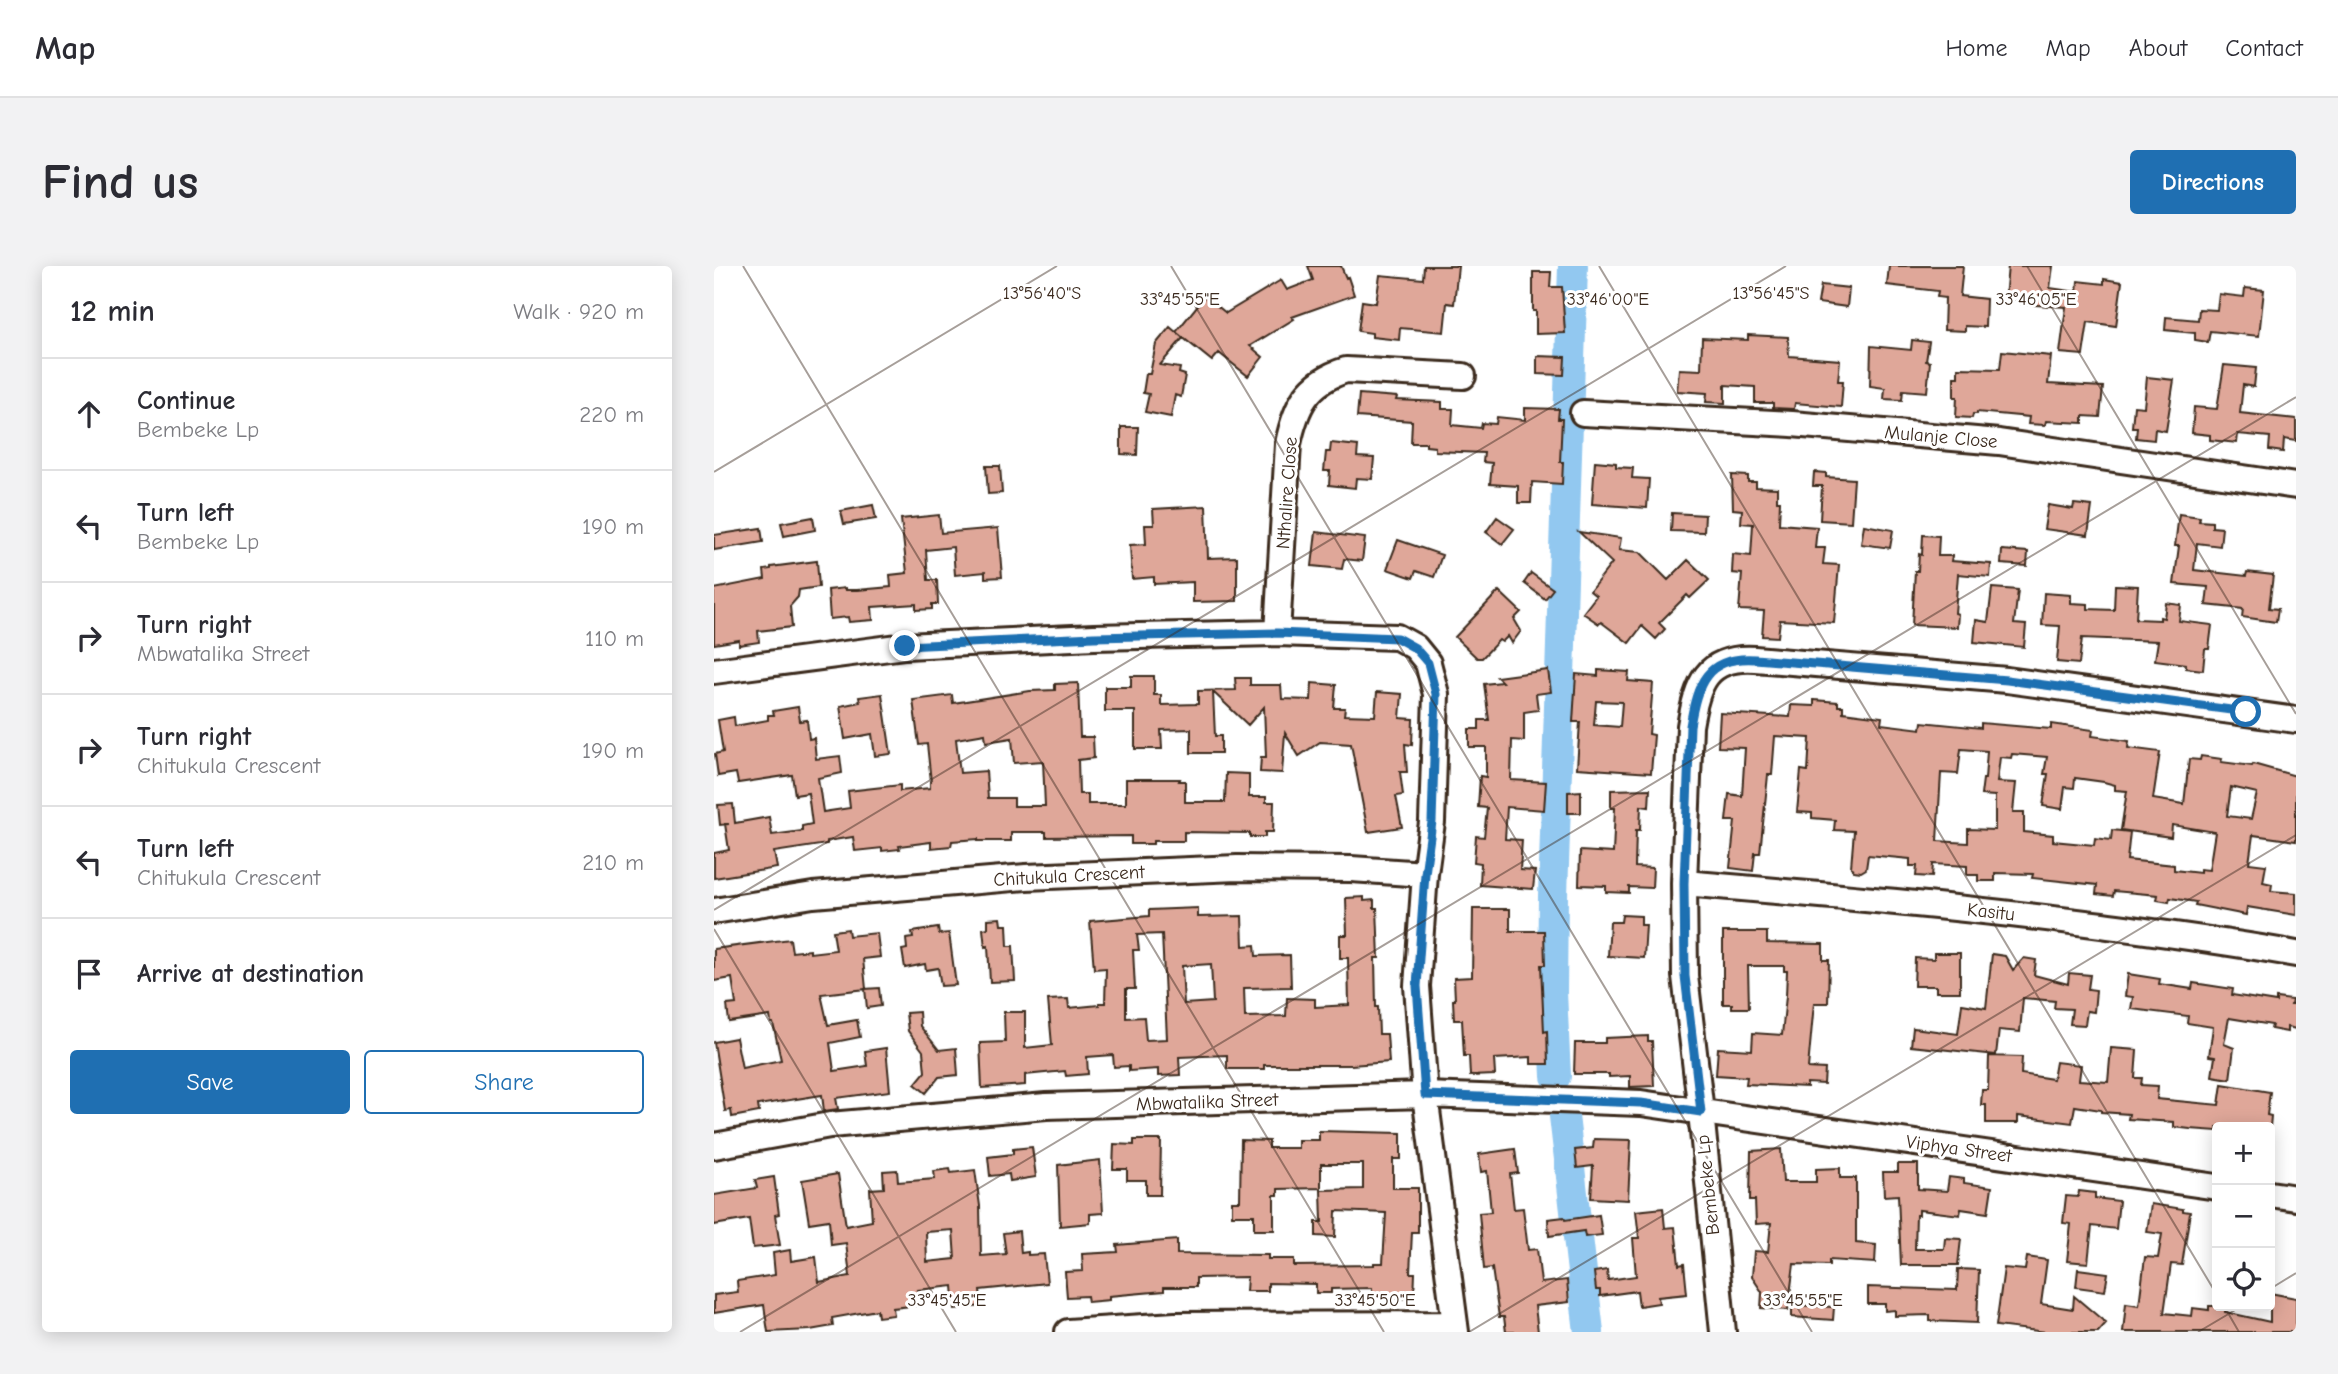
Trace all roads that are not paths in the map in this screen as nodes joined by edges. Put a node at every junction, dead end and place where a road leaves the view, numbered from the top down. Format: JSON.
{"nodes":[{"id":1,"x":1463,"y":376,"type":"dead end"},
{"id":2,"x":1583,"y":414,"type":"dead end"},
{"id":3,"x":2296,"y":486,"type":"edge"},
{"id":4,"x":1277,"y":633,"type":"junction"},
{"id":5,"x":714,"y":671,"type":"edge"},
{"id":6,"x":2296,"y":720,"type":"edge"},
{"id":7,"x":1425,"y":874,"type":"junction"},
{"id":8,"x":1684,"y":883,"type":"junction"},
{"id":9,"x":714,"y":911,"type":"edge"},
{"id":10,"x":2296,"y":954,"type":"edge"},
{"id":11,"x":1425,"y":1095,"type":"junction"},
{"id":12,"x":1701,"y":1112,"type":"junction"},
{"id":13,"x":714,"y":1146,"type":"edge"},
{"id":14,"x":2212,"y":1185,"type":"edge"},
{"id":15,"x":2275,"y":1195,"type":"edge"},
{"id":16,"x":2296,"y":1198,"type":"edge"},
{"id":17,"x":1456,"y":1328,"type":"edge"},
{"id":18,"x":1068,"y":1332,"type":"edge"},
{"id":19,"x":1723,"y":1332,"type":"edge"}],
"edges":[{"from":1,"to":4,"type":"street","name":"Nthalire Close"},
{"from":2,"to":3,"type":"street","name":"Mulanje Close"},
{"from":4,"to":5,"type":"street"},
{"from":4,"to":7,"type":"street"},
{"from":6,"to":8,"type":"street","name":"Bembeke Lp"},
{"from":7,"to":9,"type":"street","name":"Chitukula Crescent"},
{"from":7,"to":11,"type":"street"},
{"from":8,"to":10,"type":"street","name":"Kasitu"},
{"from":8,"to":12,"type":"street","name":"Bembeke Lp"},
{"from":11,"to":12,"type":"street","name":"Mbwatalika Street"},
{"from":11,"to":13,"type":"street","name":"Mbwatalika Street"},
{"from":11,"to":17,"type":"street"},
{"from":12,"to":14,"type":"street","name":"Viphya Street"},
{"from":12,"to":19,"type":"street","name":"Bembeke Lp"},
{"from":15,"to":16,"type":"street"},
{"from":17,"to":18,"type":"street"}]}
